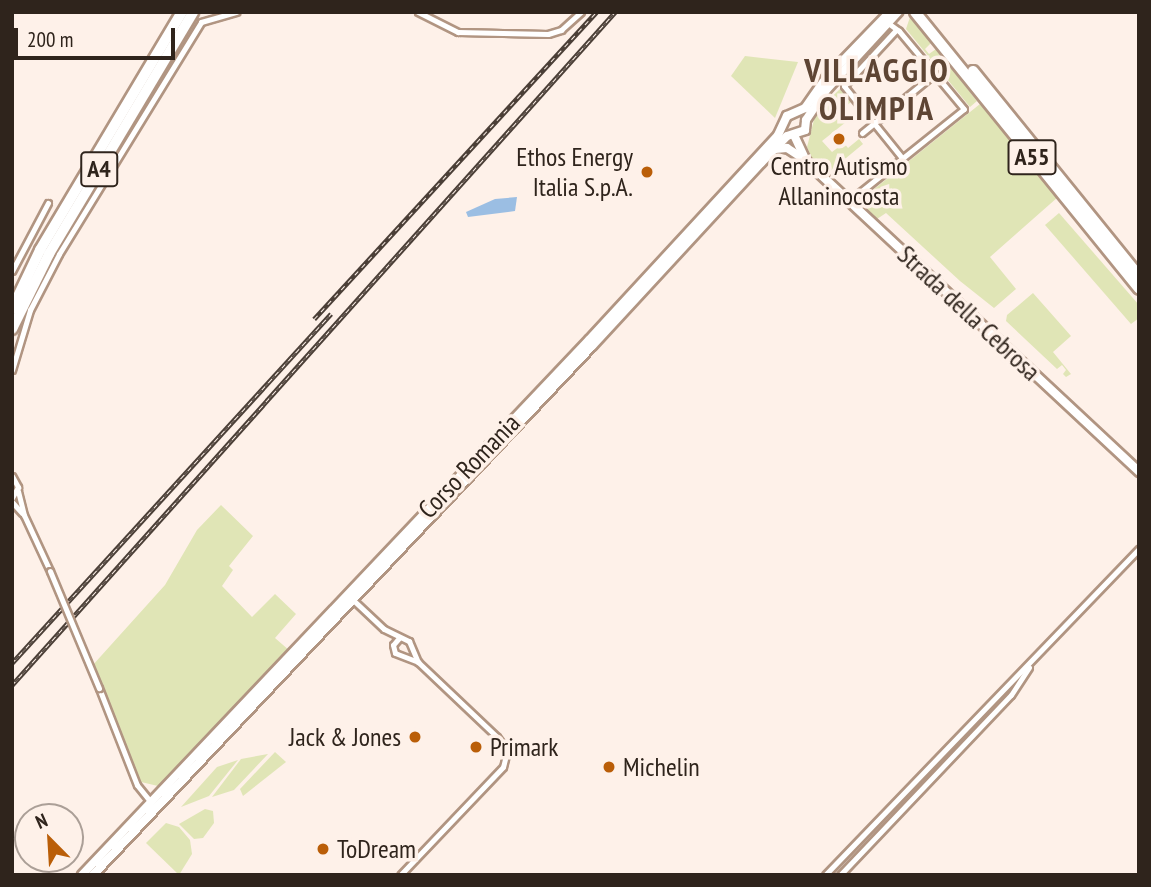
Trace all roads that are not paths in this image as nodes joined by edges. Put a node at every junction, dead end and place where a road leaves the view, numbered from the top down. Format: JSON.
{"nodes":[{"id":1,"x":182,"y":12,"type":"edge"},
{"id":2,"x":193,"y":12,"type":"edge"},
{"id":3,"x":237,"y":12,"type":"edge"},
{"id":4,"x":418,"y":12,"type":"edge"},
{"id":5,"x":581,"y":12,"type":"edge"},
{"id":6,"x":890,"y":12,"type":"edge"},
{"id":7,"x":898,"y":12,"type":"edge"},
{"id":8,"x":915,"y":12,"type":"edge"},
{"id":9,"x":927,"y":19,"type":"edge"},
{"id":10,"x":888,"y":23,"type":"junction"},
{"id":11,"x":895,"y":31,"type":"junction"},
{"id":12,"x":934,"y":74,"type":"junction"},
{"id":13,"x":798,"y":112,"type":"junction"},
{"id":14,"x":806,"y":120,"type":"junction"},
{"id":15,"x":873,"y":123,"type":"junction"},
{"id":16,"x":785,"y":127,"type":"junction"},
{"id":17,"x":805,"y":130,"type":"junction"},
{"id":18,"x":862,"y":133,"type":"dead end"},
{"id":19,"x":793,"y":134,"type":"junction"},
{"id":20,"x":774,"y":149,"type":"junction"},
{"id":21,"x":802,"y":152,"type":"junction"},
{"id":22,"x":902,"y":158,"type":"junction"},
{"id":23,"x":806,"y":161,"type":"junction"},
{"id":24,"x":849,"y":201,"type":"junction"},
{"id":25,"x":48,"y":203,"type":"dead end"},
{"id":26,"x":12,"y":271,"type":"edge"},
{"id":27,"x":1139,"y":276,"type":"edge"},
{"id":28,"x":1139,"y":289,"type":"edge"},
{"id":29,"x":12,"y":309,"type":"edge"},
{"id":30,"x":12,"y":329,"type":"edge"},
{"id":31,"x":12,"y":370,"type":"edge"},
{"id":32,"x":1139,"y":472,"type":"edge"},
{"id":33,"x":12,"y":476,"type":"edge"},
{"id":34,"x":18,"y":491,"type":"junction"},
{"id":35,"x":12,"y":500,"type":"edge"},
{"id":36,"x":24,"y":515,"type":"junction"},
{"id":37,"x":1139,"y":548,"type":"edge"},
{"id":38,"x":350,"y":596,"type":"junction"},
{"id":39,"x":384,"y":629,"type":"junction"},
{"id":40,"x":399,"y":638,"type":"junction"},
{"id":41,"x":393,"y":645,"type":"junction"},
{"id":42,"x":411,"y":648,"type":"junction"},
{"id":43,"x":404,"y":656,"type":"junction"},
{"id":44,"x":418,"y":662,"type":"junction"},
{"id":45,"x":1032,"y":662,"type":"junction"},
{"id":46,"x":900,"y":796,"type":"junction"},
{"id":47,"x":908,"y":803,"type":"junction"},
{"id":48,"x":153,"y":805,"type":"junction"},
{"id":49,"x":860,"y":838,"type":"junction"},
{"id":50,"x":868,"y":845,"type":"junction"},
{"id":51,"x":402,"y":872,"type":"edge"},
{"id":52,"x":82,"y":875,"type":"edge"},
{"id":53,"x":93,"y":875,"type":"edge"},
{"id":54,"x":410,"y":875,"type":"edge"},
{"id":55,"x":825,"y":875,"type":"edge"},
{"id":56,"x":840,"y":875,"type":"edge"}],
"edges":[{"from":1,"to":29,"type":"highway","number":"A4"},
{"from":2,"to":30,"type":"highway","number":"A4"},
{"from":3,"to":31,"type":"street"},
{"from":4,"to":5,"type":"street"},
{"from":6,"to":13,"type":"main road"},
{"from":7,"to":10,"type":"main road"},
{"from":8,"to":9,"type":"highway","number":"A55"},
{"from":9,"to":27,"type":"highway","number":"A55"},
{"from":9,"to":28,"type":"highway","number":"A55"},
{"from":10,"to":11,"type":"street"},
{"from":10,"to":14,"type":"main road"},
{"from":11,"to":12,"type":"street"},
{"from":11,"to":15,"type":"street"},
{"from":12,"to":15,"type":"street"},
{"from":12,"to":22,"type":"street"},
{"from":13,"to":14,"type":"main road"},
{"from":13,"to":16,"type":"main road"},
{"from":14,"to":17,"type":"main road"},
{"from":15,"to":18,"type":"street"},
{"from":15,"to":22,"type":"street"},
{"from":16,"to":19,"type":"main road"},
{"from":16,"to":38,"type":"main road","name":"Corso Romania"},
{"from":17,"to":19,"type":"main road"},
{"from":17,"to":21,"type":"main road"},
{"from":19,"to":20,"type":"main road","name":"Corso Romania"},
{"from":19,"to":21,"type":"main road","name":"Strada della Cebrosa"},
{"from":20,"to":23,"type":"main road"},
{"from":20,"to":38,"type":"main road","name":"Corso Romania"},
{"from":21,"to":23,"type":"main road","name":"Strada della Cebrosa"},
{"from":22,"to":24,"type":"street"},
{"from":23,"to":24,"type":"main road","name":"Strada della Cebrosa"},
{"from":24,"to":32,"type":"main road","name":"Strada della Cebrosa"},
{"from":25,"to":26,"type":"street"},
{"from":33,"to":34,"type":"street"},
{"from":34,"to":35,"type":"street"},
{"from":34,"to":36,"type":"street"},
{"from":35,"to":36,"type":"street"},
{"from":36,"to":48,"type":"street","bridge":true},
{"from":37,"to":45,"type":"street"},
{"from":38,"to":39,"type":"street"},
{"from":38,"to":48,"type":"main road","name":"Corso Romania"},
{"from":39,"to":40,"type":"street"},
{"from":39,"to":41,"type":"street"},
{"from":40,"to":41,"type":"street"},
{"from":40,"to":42,"type":"street"},
{"from":41,"to":43,"type":"street"},
{"from":42,"to":43,"type":"street"},
{"from":42,"to":44,"type":"street"},
{"from":43,"to":44,"type":"street"},
{"from":44,"to":51,"type":"street"},
{"from":45,"to":46,"type":"street"},
{"from":45,"to":47,"type":"street"},
{"from":46,"to":47,"type":"street"},
{"from":46,"to":49,"type":"street"},
{"from":47,"to":50,"type":"street"},
{"from":48,"to":52,"type":"main road","name":"Corso Romania"},
{"from":48,"to":53,"type":"main road","name":"Corso Romania"},
{"from":49,"to":50,"type":"street"},
{"from":49,"to":55,"type":"street"},
{"from":50,"to":56,"type":"street"},
{"from":51,"to":54,"type":"street"}]}
